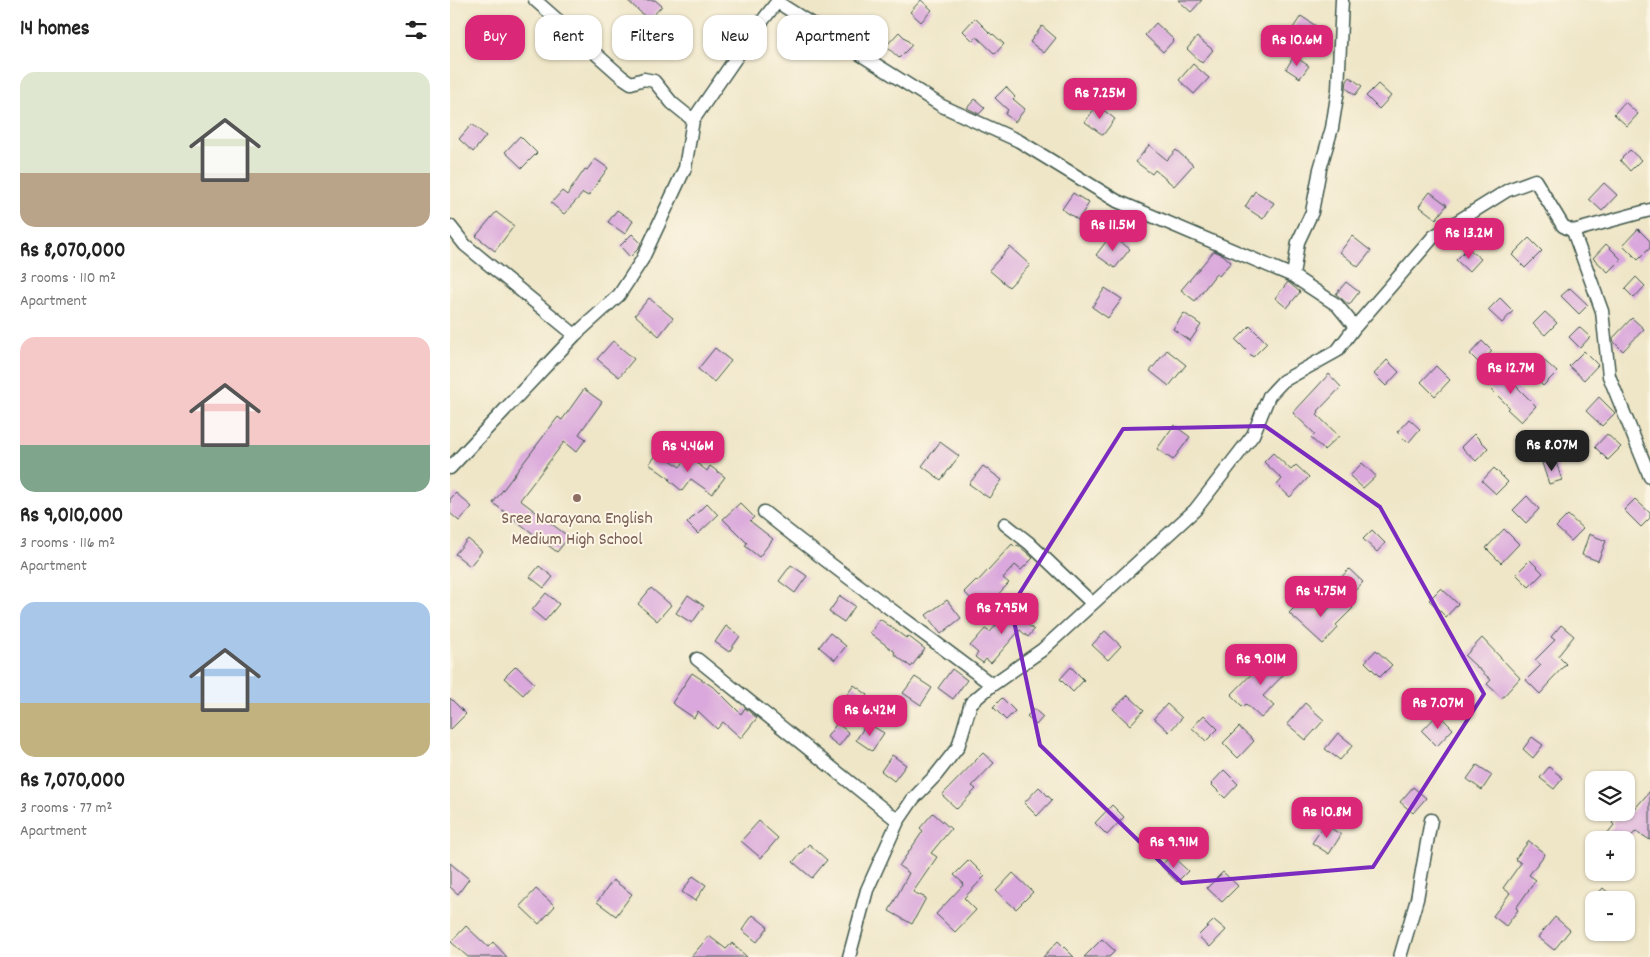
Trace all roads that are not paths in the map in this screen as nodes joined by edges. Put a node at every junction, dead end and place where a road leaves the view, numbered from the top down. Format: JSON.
{"nodes":[{"id":1,"x":535,"y":0,"type":"edge"},
{"id":2,"x":1342,"y":0,"type":"edge"},
{"id":3,"x":693,"y":120,"type":"junction"},
{"id":4,"x":1650,"y":210,"type":"edge"},
{"id":5,"x":450,"y":226,"type":"edge"},
{"id":6,"x":1573,"y":231,"type":"junction"},
{"id":7,"x":1292,"y":276,"type":"junction"},
{"id":8,"x":1355,"y":327,"type":"junction"},
{"id":9,"x":575,"y":335,"type":"junction"},
{"id":10,"x":450,"y":468,"type":"edge"},
{"id":11,"x":1650,"y":477,"type":"edge"},
{"id":12,"x":764,"y":512,"type":"dead end"},
{"id":13,"x":1005,"y":524,"type":"dead end"},
{"id":14,"x":1092,"y":604,"type":"junction"},
{"id":15,"x":697,"y":659,"type":"dead end"},
{"id":16,"x":992,"y":685,"type":"junction"},
{"id":17,"x":1432,"y":820,"type":"dead end"},
{"id":18,"x":898,"y":822,"type":"junction"},
{"id":19,"x":849,"y":957,"type":"edge"},
{"id":20,"x":1400,"y":957,"type":"edge"}],
"edges":[{"from":1,"to":3,"type":"street"},
{"from":2,"to":7,"type":"street"},
{"from":3,"to":7,"type":"street"},
{"from":3,"to":9,"type":"street"},
{"from":4,"to":6,"type":"street"},
{"from":5,"to":9,"type":"street"},
{"from":6,"to":8,"type":"street"},
{"from":6,"to":11,"type":"street"},
{"from":7,"to":8,"type":"street"},
{"from":8,"to":14,"type":"street"},
{"from":9,"to":10,"type":"street"},
{"from":12,"to":16,"type":"street"},
{"from":13,"to":14,"type":"street"},
{"from":14,"to":16,"type":"street"},
{"from":15,"to":18,"type":"street"},
{"from":16,"to":18,"type":"street"},
{"from":17,"to":20,"type":"street"},
{"from":18,"to":19,"type":"street"}]}
